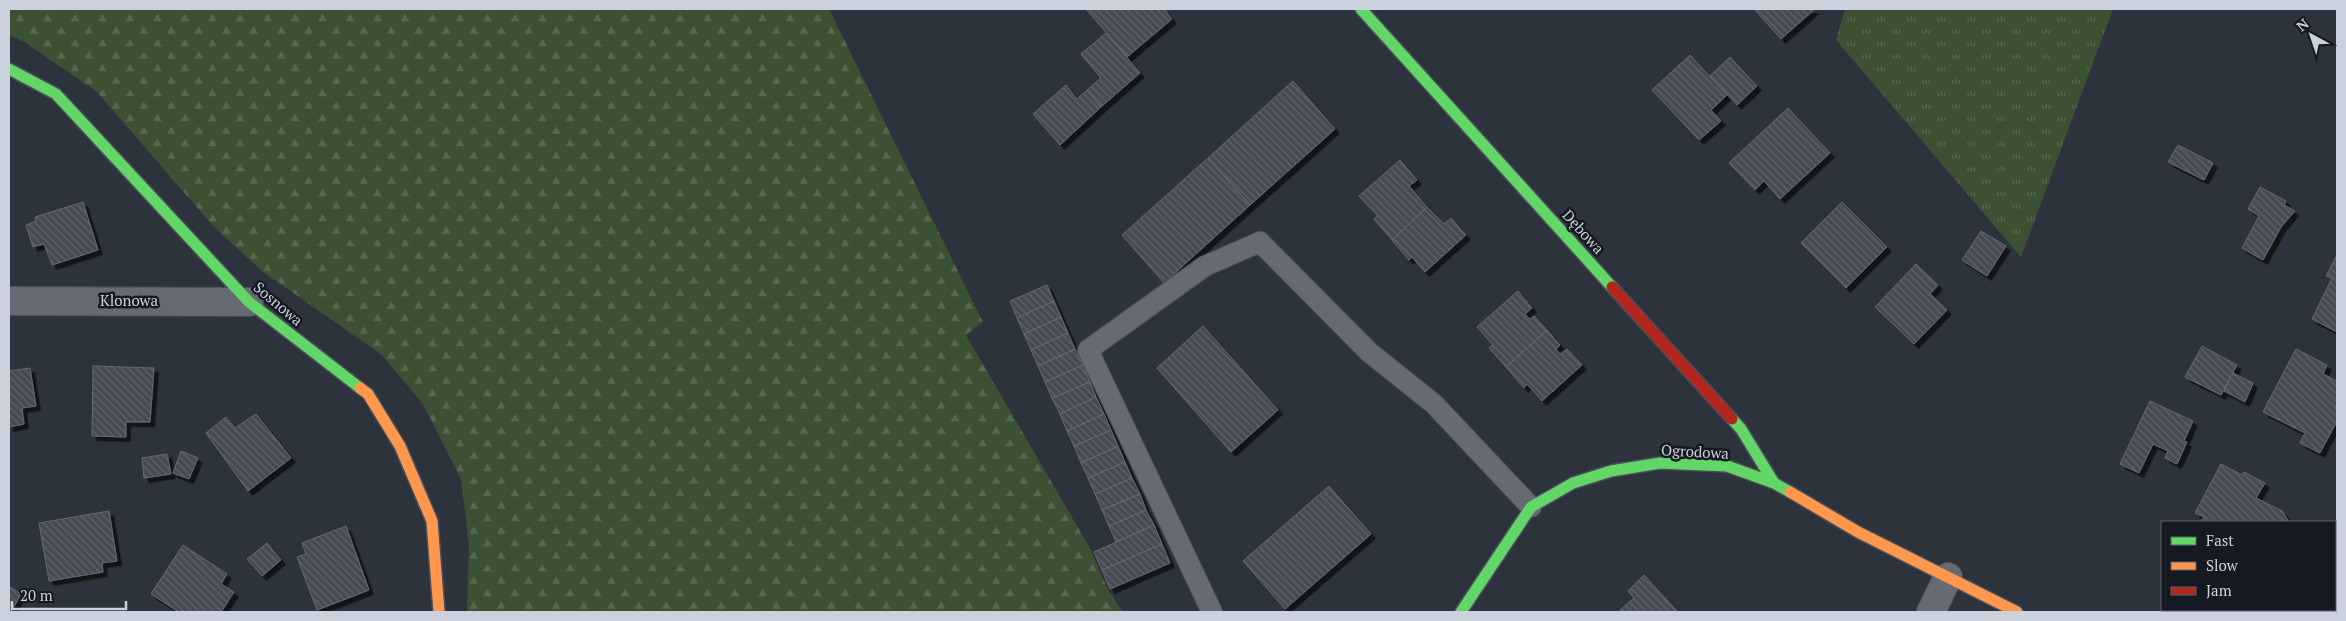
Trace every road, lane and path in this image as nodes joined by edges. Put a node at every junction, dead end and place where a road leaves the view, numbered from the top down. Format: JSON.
{"nodes":[{"id":1,"x":1361,"y":9,"type":"edge"},
{"id":2,"x":9,"y":69,"type":"edge"},
{"id":3,"x":9,"y":301,"type":"edge"},
{"id":4,"x":249,"y":302,"type":"junction"},
{"id":5,"x":1774,"y":483,"type":"junction"},
{"id":6,"x":1531,"y":508,"type":"junction"},
{"id":7,"x":1948,"y":578,"type":"junction"},
{"id":8,"x":439,"y":612,"type":"edge"},
{"id":9,"x":1212,"y":612,"type":"edge"},
{"id":10,"x":1461,"y":612,"type":"edge"},
{"id":11,"x":1930,"y":612,"type":"edge"},
{"id":12,"x":2017,"y":612,"type":"edge"}],
"edges":[{"from":1,"to":5,"type":"street","name":"Dębowa"},
{"from":2,"to":4,"type":"street","name":"Sosnowa"},
{"from":3,"to":4,"type":"street","name":"Klonowa"},
{"from":4,"to":8,"type":"street","name":"Sosnowa"},
{"from":5,"to":6,"type":"street","name":"Ogrodowa"},
{"from":5,"to":7,"type":"street","name":"Ogrodowa"},
{"from":6,"to":9,"type":"lane"},
{"from":6,"to":10,"type":"street","name":"Ogrodowa"},
{"from":7,"to":11,"type":"street"},
{"from":7,"to":12,"type":"street","name":"Ogrodowa"}]}
